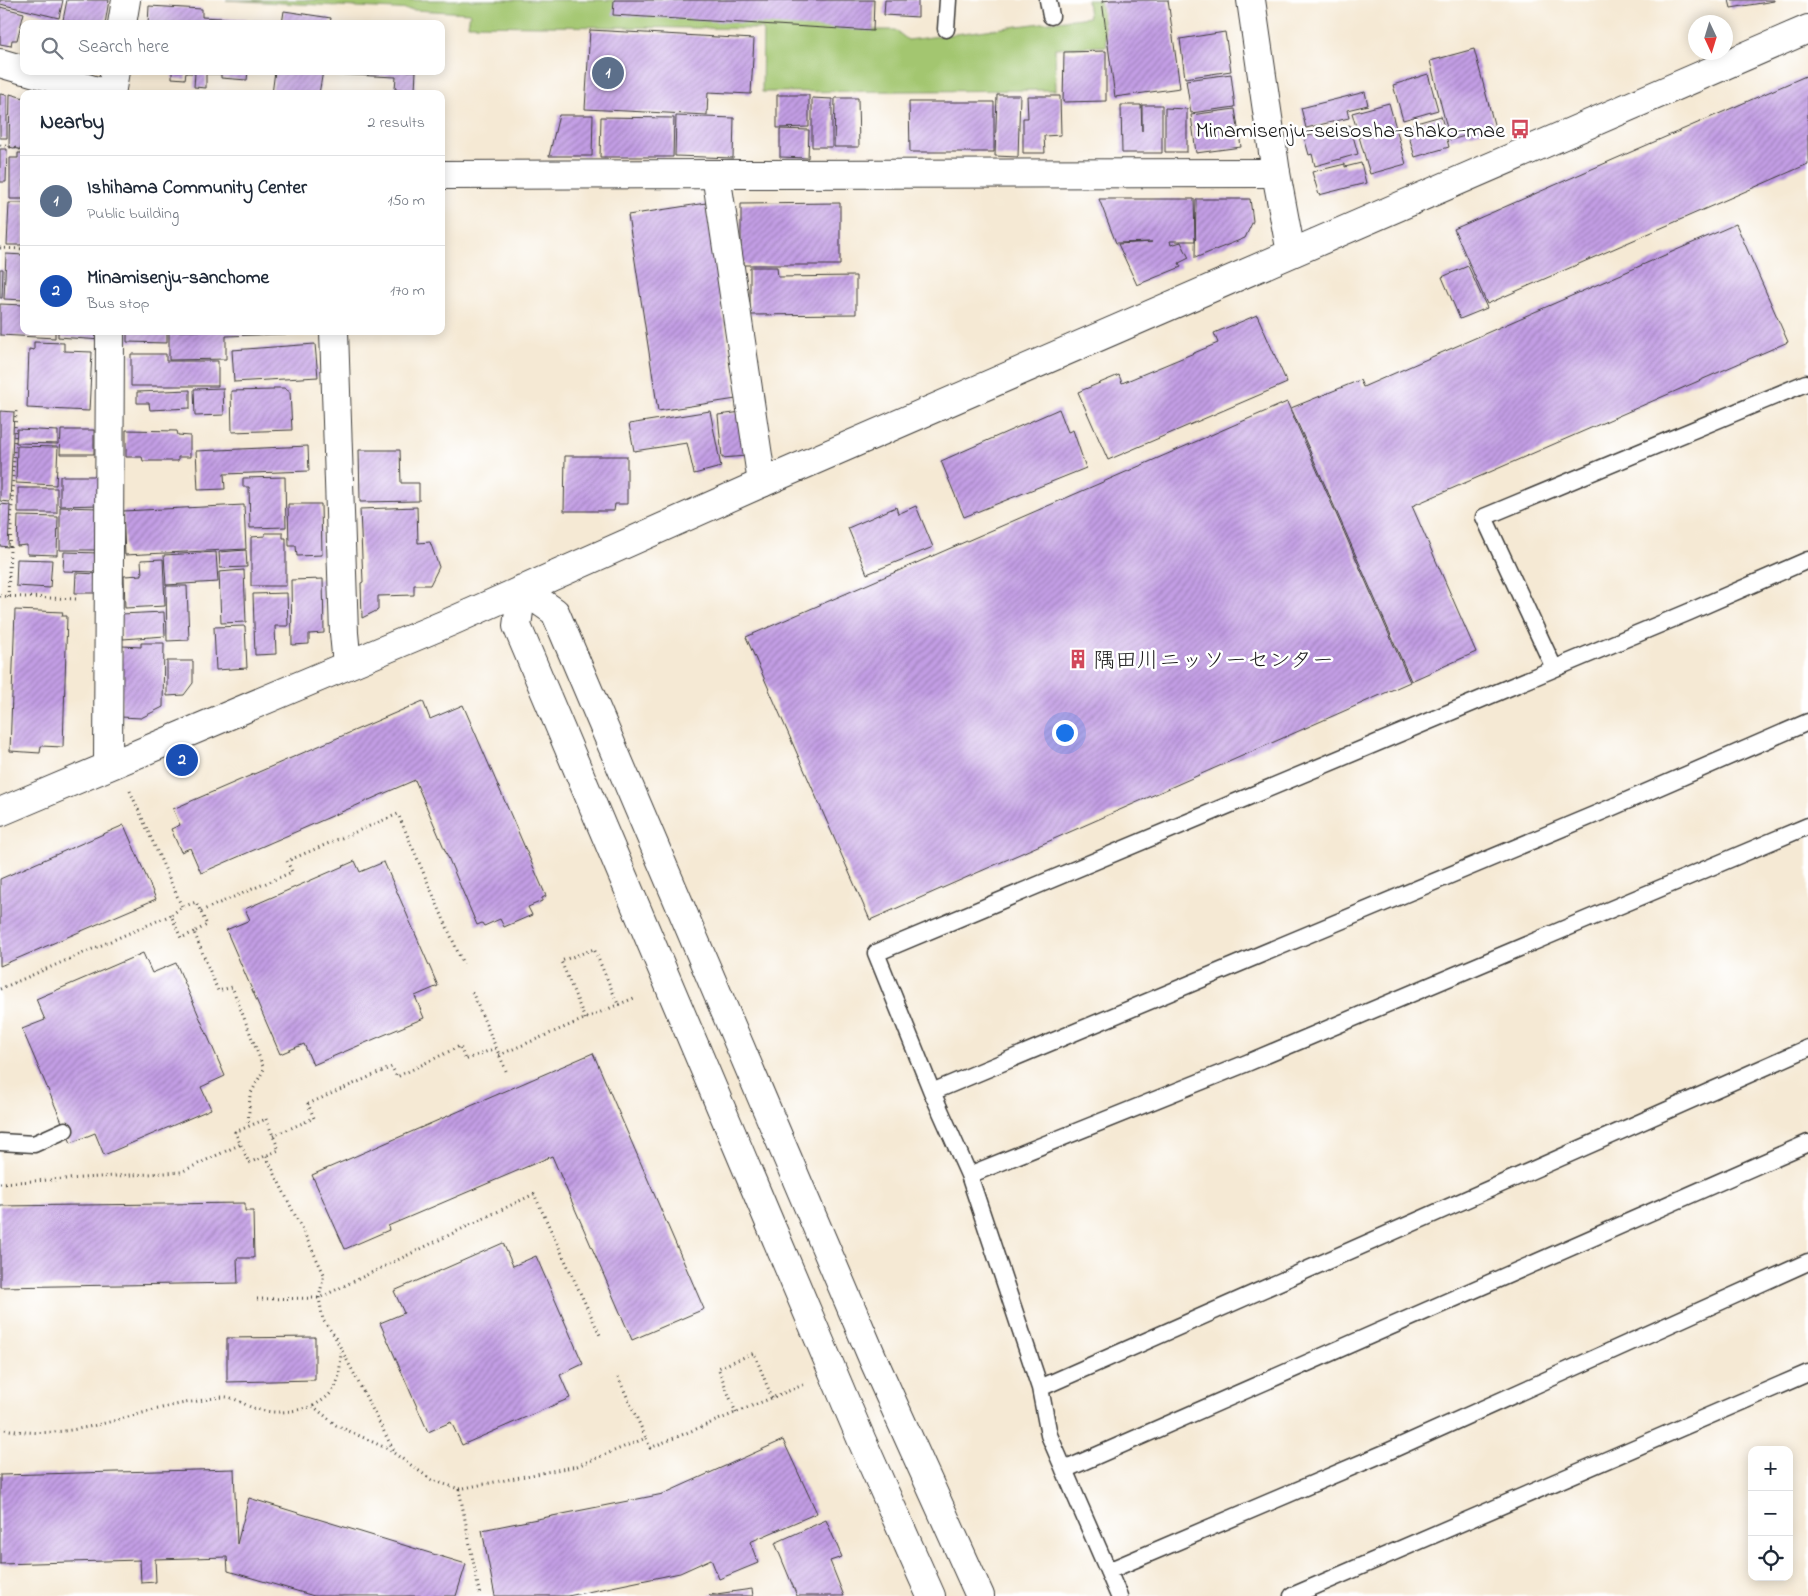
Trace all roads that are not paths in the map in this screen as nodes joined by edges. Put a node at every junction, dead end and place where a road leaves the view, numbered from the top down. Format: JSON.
{"nodes":[{"id":1,"x":126,"y":0,"type":"edge"},
{"id":2,"x":948,"y":0,"type":"edge"},
{"id":3,"x":1048,"y":0,"type":"edge"},
{"id":4,"x":1251,"y":0,"type":"edge"},
{"id":5,"x":1051,"y":16,"type":"dead end"},
{"id":6,"x":123,"y":20,"type":"edge"},
{"id":7,"x":946,"y":29,"type":"dead end"},
{"id":8,"x":1808,"y":29,"type":"edge"},
{"id":9,"x":0,"y":63,"type":"edge"},
{"id":10,"x":20,"y":69,"type":"edge"},
{"id":11,"x":43,"y":75,"type":"edge"},
{"id":12,"x":114,"y":75,"type":"edge"},
{"id":13,"x":93,"y":90,"type":"edge"},
{"id":14,"x":112,"y":90,"type":"edge"},
{"id":15,"x":1276,"y":173,"type":"junction"},
{"id":16,"x":716,"y":174,"type":"junction"},
{"id":17,"x":445,"y":176,"type":"edge"},
{"id":18,"x":1291,"y":253,"type":"junction"},
{"id":19,"x":110,"y":335,"type":"edge"},
{"id":20,"x":334,"y":335,"type":"edge"},
{"id":21,"x":1806,"y":383,"type":"dead end"},
{"id":22,"x":762,"y":483,"type":"junction"},
{"id":23,"x":1808,"y":560,"type":"edge"},
{"id":24,"x":522,"y":589,"type":"junction"},
{"id":25,"x":347,"y":666,"type":"junction"},
{"id":26,"x":1554,"y":668,"type":"junction"},
{"id":27,"x":1808,"y":722,"type":"edge"},
{"id":28,"x":108,"y":765,"type":"junction"},
{"id":29,"x":0,"y":812,"type":"edge"},
{"id":30,"x":1808,"y":826,"type":"edge"},
{"id":31,"x":1808,"y":1048,"type":"edge"},
{"id":32,"x":932,"y":1092,"type":"junction"},
{"id":33,"x":65,"y":1130,"type":"dead end"},
{"id":34,"x":0,"y":1142,"type":"edge"},
{"id":35,"x":1808,"y":1143,"type":"edge"},
{"id":36,"x":969,"y":1175,"type":"junction"},
{"id":37,"x":1808,"y":1262,"type":"edge"},
{"id":38,"x":1808,"y":1373,"type":"edge"},
{"id":39,"x":1040,"y":1388,"type":"junction"},
{"id":40,"x":1064,"y":1470,"type":"junction"},
{"id":41,"x":1108,"y":1571,"type":"junction"},
{"id":42,"x":931,"y":1596,"type":"edge"},
{"id":43,"x":980,"y":1596,"type":"edge"},
{"id":44,"x":1119,"y":1596,"type":"edge"},
{"id":45,"x":1292,"y":1596,"type":"edge"}],
"edges":[{"from":1,"to":6,"type":"street"},
{"from":2,"to":7,"type":"lane"},
{"from":3,"to":5,"type":"lane"},
{"from":4,"to":15,"type":"street"},
{"from":8,"to":18,"type":"street"},
{"from":9,"to":10,"type":"street"},
{"from":11,"to":13,"type":"street"},
{"from":12,"to":14,"type":"street"},
{"from":15,"to":16,"type":"street"},
{"from":15,"to":18,"type":"street"},
{"from":16,"to":17,"type":"street"},
{"from":16,"to":22,"type":"street"},
{"from":18,"to":22,"type":"street"},
{"from":19,"to":28,"type":"street"},
{"from":20,"to":25,"type":"street"},
{"from":21,"to":26,"type":"lane"},
{"from":22,"to":24,"type":"street"},
{"from":23,"to":26,"type":"lane"},
{"from":24,"to":25,"type":"street"},
{"from":24,"to":42,"type":"street"},
{"from":24,"to":43,"type":"street"},
{"from":25,"to":28,"type":"street"},
{"from":26,"to":32,"type":"lane"},
{"from":27,"to":32,"type":"lane"},
{"from":28,"to":29,"type":"street"},
{"from":30,"to":36,"type":"lane"},
{"from":31,"to":39,"type":"lane"},
{"from":32,"to":36,"type":"lane"},
{"from":33,"to":34,"type":"lane"},
{"from":35,"to":40,"type":"lane"},
{"from":36,"to":39,"type":"lane"},
{"from":37,"to":41,"type":"lane"},
{"from":38,"to":45,"type":"lane"},
{"from":39,"to":40,"type":"lane"},
{"from":40,"to":41,"type":"lane"},
{"from":41,"to":44,"type":"lane"}]}
